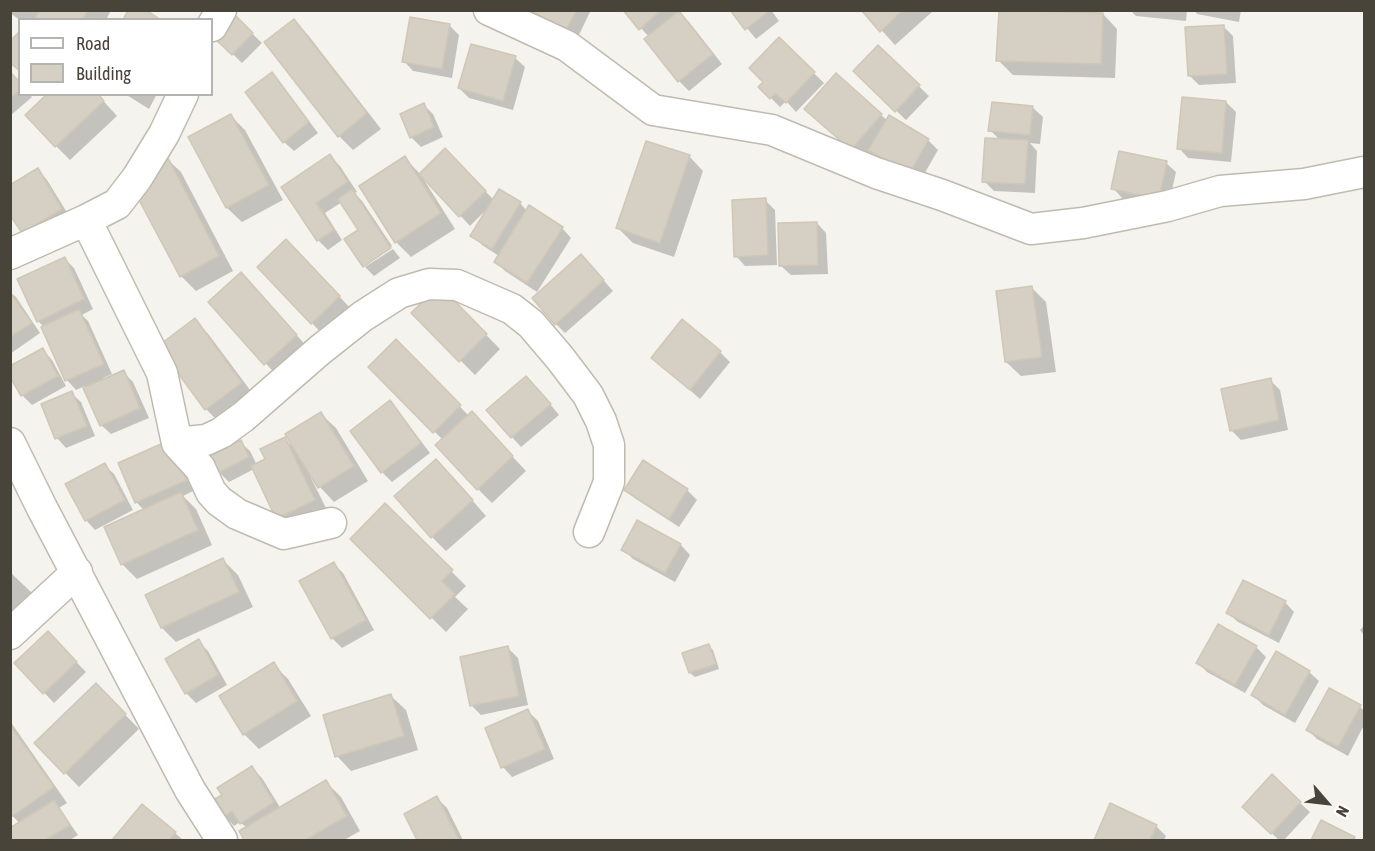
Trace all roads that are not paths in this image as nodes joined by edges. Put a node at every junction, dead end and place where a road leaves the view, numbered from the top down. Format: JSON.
{"nodes":[{"id":1,"x":489,"y":10,"type":"edge"},
{"id":2,"x":182,"y":96,"type":"edge"},
{"id":3,"x":1365,"y":172,"type":"edge"},
{"id":4,"x":86,"y":220,"type":"junction"},
{"id":5,"x":10,"y":254,"type":"edge"},
{"id":6,"x":10,"y":443,"type":"edge"},
{"id":7,"x":177,"y":443,"type":"junction"},
{"id":8,"x":331,"y":523,"type":"dead end"},
{"id":9,"x":589,"y":532,"type":"dead end"},
{"id":10,"x":77,"y":572,"type":"junction"},
{"id":11,"x":10,"y":634,"type":"edge"},
{"id":12,"x":222,"y":840,"type":"edge"}],
"edges":[{"from":1,"to":3,"type":"street"},
{"from":2,"to":4,"type":"street"},
{"from":4,"to":5,"type":"street"},
{"from":4,"to":7,"type":"street"},
{"from":6,"to":10,"type":"street"},
{"from":7,"to":8,"type":"street"},
{"from":7,"to":9,"type":"street"},
{"from":10,"to":11,"type":"street"},
{"from":10,"to":12,"type":"street"}]}
